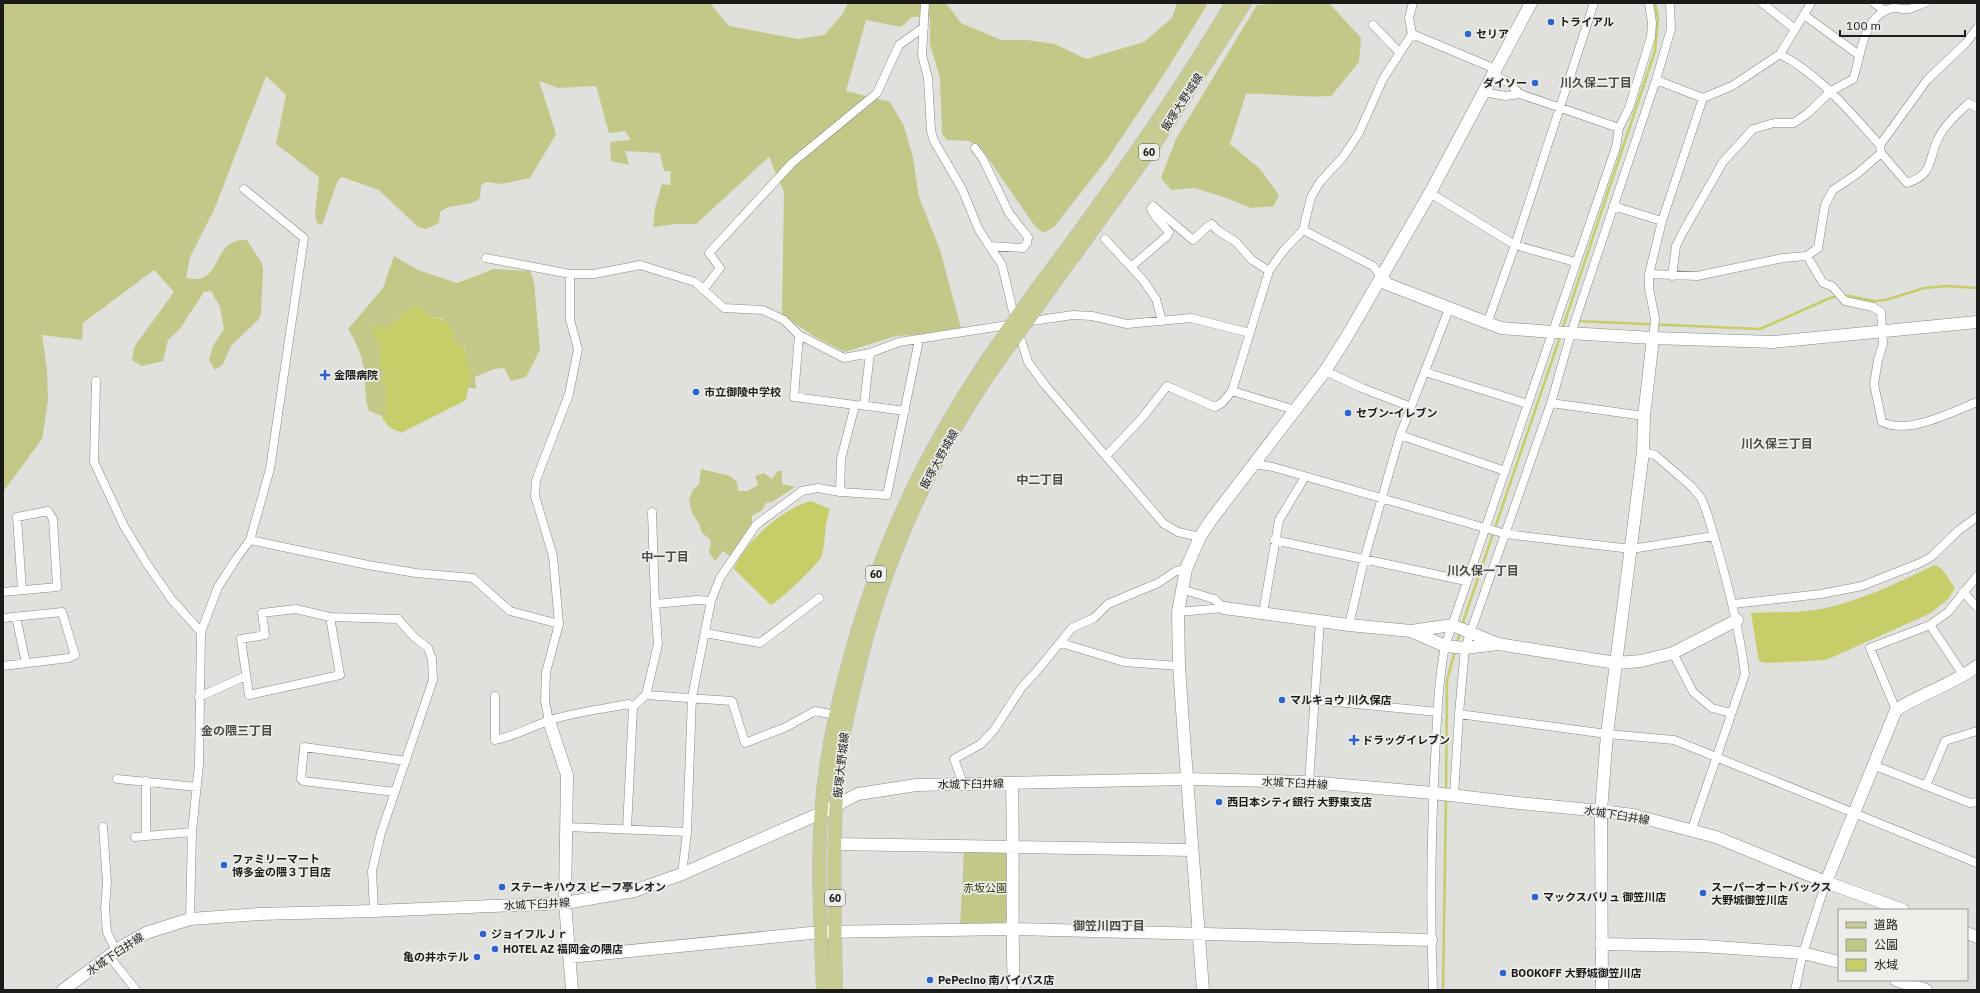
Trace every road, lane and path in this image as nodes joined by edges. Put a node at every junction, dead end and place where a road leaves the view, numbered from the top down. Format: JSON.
{"nodes":[{"id":1,"x":925,"y":3,"type":"edge"},
{"id":2,"x":1232,"y":3,"type":"edge"},
{"id":3,"x":1245,"y":3,"type":"edge"},
{"id":4,"x":1413,"y":3,"type":"edge"},
{"id":5,"x":1531,"y":3,"type":"edge"},
{"id":6,"x":1594,"y":3,"type":"edge"},
{"id":7,"x":1649,"y":3,"type":"edge"},
{"id":8,"x":1670,"y":3,"type":"edge"},
{"id":9,"x":1762,"y":3,"type":"edge"},
{"id":10,"x":1812,"y":3,"type":"edge"},
{"id":11,"x":1874,"y":3,"type":"edge"},
{"id":12,"x":1925,"y":3,"type":"edge"},
{"id":13,"x":1885,"y":11,"type":"junction"},
{"id":14,"x":1804,"y":15,"type":"junction"},
{"id":15,"x":1372,"y":25,"type":"dead end"},
{"id":16,"x":924,"y":28,"type":"junction"},
{"id":17,"x":1977,"y":28,"type":"edge"},
{"id":18,"x":1795,"y":29,"type":"junction"},
{"id":19,"x":1412,"y":34,"type":"junction"},
{"id":20,"x":1399,"y":52,"type":"junction"},
{"id":21,"x":1780,"y":54,"type":"junction"},
{"id":22,"x":1859,"y":54,"type":"junction"},
{"id":23,"x":1496,"y":72,"type":"junction"},
{"id":24,"x":1656,"y":80,"type":"junction"},
{"id":25,"x":1831,"y":90,"type":"junction"},
{"id":26,"x":1484,"y":92,"type":"junction"},
{"id":27,"x":1520,"y":94,"type":"junction"},
{"id":28,"x":1703,"y":98,"type":"junction"},
{"id":29,"x":1559,"y":108,"type":"junction"},
{"id":30,"x":1977,"y":108,"type":"edge"},
{"id":31,"x":1619,"y":128,"type":"junction"},
{"id":32,"x":975,"y":148,"type":"dead end"},
{"id":33,"x":1880,"y":149,"type":"junction"},
{"id":34,"x":244,"y":189,"type":"dead end"},
{"id":35,"x":1430,"y":193,"type":"junction"},
{"id":36,"x":1613,"y":206,"type":"junction"},
{"id":37,"x":1662,"y":221,"type":"junction"},
{"id":38,"x":1303,"y":230,"type":"junction"},
{"id":39,"x":1105,"y":239,"type":"dead end"},
{"id":40,"x":1515,"y":245,"type":"junction"},
{"id":41,"x":989,"y":246,"type":"junction"},
{"id":42,"x":1807,"y":256,"type":"junction"},
{"id":43,"x":486,"y":258,"type":"dead end"},
{"id":44,"x":1575,"y":262,"type":"junction"},
{"id":45,"x":1131,"y":267,"type":"junction"},
{"id":46,"x":1269,"y":271,"type":"junction"},
{"id":47,"x":570,"y":274,"type":"junction"},
{"id":48,"x":1649,"y":274,"type":"junction"},
{"id":49,"x":1672,"y":276,"type":"junction"},
{"id":50,"x":1382,"y":277,"type":"junction"},
{"id":51,"x":703,"y":290,"type":"junction"},
{"id":52,"x":1040,"y":293,"type":"junction"},
{"id":53,"x":1449,"y":309,"type":"junction"},
{"id":54,"x":1162,"y":321,"type":"junction"},
{"id":55,"x":1977,"y":322,"type":"edge"},
{"id":56,"x":1016,"y":324,"type":"junction"},
{"id":57,"x":1487,"y":324,"type":"junction"},
{"id":58,"x":1552,"y":332,"type":"junction"},
{"id":59,"x":1883,"y":332,"type":"junction"},
{"id":60,"x":1250,"y":333,"type":"junction"},
{"id":61,"x":1571,"y":333,"type":"junction"},
{"id":62,"x":1654,"y":334,"type":"junction"},
{"id":63,"x":799,"y":335,"type":"junction"},
{"id":64,"x":919,"y":340,"type":"junction"},
{"id":65,"x":870,"y":353,"type":"junction"},
{"id":66,"x":993,"y":360,"type":"junction"},
{"id":67,"x":1325,"y":371,"type":"junction"},
{"id":68,"x":1425,"y":372,"type":"junction"},
{"id":69,"x":96,"y":381,"type":"dead end"},
{"id":70,"x":1232,"y":390,"type":"junction"},
{"id":71,"x":1977,"y":402,"type":"edge"},
{"id":72,"x":1551,"y":403,"type":"junction"},
{"id":73,"x":1528,"y":404,"type":"junction"},
{"id":74,"x":855,"y":405,"type":"junction"},
{"id":75,"x":864,"y":405,"type":"junction"},
{"id":76,"x":1411,"y":407,"type":"junction"},
{"id":77,"x":1295,"y":410,"type":"junction"},
{"id":78,"x":905,"y":411,"type":"junction"},
{"id":79,"x":1644,"y":416,"type":"junction"},
{"id":80,"x":1400,"y":435,"type":"junction"},
{"id":81,"x":1643,"y":452,"type":"junction"},
{"id":82,"x":1106,"y":456,"type":"junction"},
{"id":83,"x":1254,"y":464,"type":"junction"},
{"id":84,"x":1505,"y":471,"type":"junction"},
{"id":85,"x":1306,"y":477,"type":"junction"},
{"id":86,"x":840,"y":492,"type":"junction"},
{"id":87,"x":1381,"y":498,"type":"junction"},
{"id":88,"x":652,"y":512,"type":"dead end"},
{"id":89,"x":1977,"y":517,"type":"edge"},
{"id":90,"x":1487,"y":528,"type":"junction"},
{"id":91,"x":1505,"y":534,"type":"junction"},
{"id":92,"x":1714,"y":536,"type":"junction"},
{"id":93,"x":1200,"y":537,"type":"junction"},
{"id":94,"x":250,"y":540,"type":"junction"},
{"id":95,"x":1274,"y":540,"type":"junction"},
{"id":96,"x":1631,"y":549,"type":"junction"},
{"id":97,"x":1364,"y":560,"type":"junction"},
{"id":98,"x":1186,"y":569,"type":"junction"},
{"id":99,"x":1977,"y":576,"type":"edge"},
{"id":100,"x":1466,"y":581,"type":"junction"},
{"id":101,"x":1182,"y":589,"type":"junction"},
{"id":102,"x":22,"y":590,"type":"junction"},
{"id":103,"x":3,"y":592,"type":"edge"},
{"id":104,"x":1963,"y":592,"type":"junction"},
{"id":105,"x":820,"y":598,"type":"dead end"},
{"id":106,"x":710,"y":601,"type":"junction"},
{"id":107,"x":655,"y":604,"type":"junction"},
{"id":108,"x":1733,"y":604,"type":"junction"},
{"id":109,"x":1977,"y":607,"type":"edge"},
{"id":110,"x":1224,"y":608,"type":"junction"},
{"id":111,"x":1178,"y":612,"type":"junction"},
{"id":112,"x":1263,"y":612,"type":"junction"},
{"id":113,"x":16,"y":617,"type":"junction"},
{"id":114,"x":330,"y":617,"type":"junction"},
{"id":115,"x":3,"y":618,"type":"edge"},
{"id":116,"x":1737,"y":620,"type":"junction"},
{"id":117,"x":1320,"y":621,"type":"junction"},
{"id":118,"x":559,"y":624,"type":"junction"},
{"id":119,"x":1349,"y":625,"type":"junction"},
{"id":120,"x":1452,"y":625,"type":"junction"},
{"id":121,"x":1930,"y":625,"type":"junction"},
{"id":122,"x":1411,"y":631,"type":"junction"},
{"id":123,"x":201,"y":632,"type":"junction"},
{"id":124,"x":1471,"y":632,"type":"junction"},
{"id":125,"x":704,"y":633,"type":"junction"},
{"id":126,"x":1061,"y":643,"type":"junction"},
{"id":127,"x":1498,"y":644,"type":"junction"},
{"id":128,"x":1445,"y":646,"type":"junction"},
{"id":129,"x":1465,"y":648,"type":"junction"},
{"id":130,"x":1673,"y":653,"type":"junction"},
{"id":131,"x":1616,"y":662,"type":"junction"},
{"id":132,"x":26,"y":663,"type":"junction"},
{"id":133,"x":3,"y":666,"type":"edge"},
{"id":134,"x":1179,"y":666,"type":"junction"},
{"id":135,"x":1977,"y":666,"type":"edge"},
{"id":136,"x":246,"y":676,"type":"junction"},
{"id":137,"x":1964,"y":676,"type":"junction"},
{"id":138,"x":646,"y":695,"type":"junction"},
{"id":139,"x":495,"y":696,"type":"dead end"},
{"id":140,"x":199,"y":697,"type":"junction"},
{"id":141,"x":692,"y":697,"type":"junction"},
{"id":142,"x":1315,"y":700,"type":"junction"},
{"id":143,"x":633,"y":707,"type":"junction"},
{"id":144,"x":1896,"y":710,"type":"junction"},
{"id":145,"x":1438,"y":712,"type":"junction"},
{"id":146,"x":1731,"y":713,"type":"junction"},
{"id":147,"x":1458,"y":714,"type":"junction"},
{"id":148,"x":835,"y":715,"type":"junction"},
{"id":149,"x":549,"y":721,"type":"junction"},
{"id":150,"x":1977,"y":731,"type":"edge"},
{"id":151,"x":1607,"y":734,"type":"junction"},
{"id":152,"x":1717,"y":758,"type":"junction"},
{"id":153,"x":406,"y":761,"type":"junction"},
{"id":154,"x":1873,"y":765,"type":"junction"},
{"id":155,"x":1188,"y":778,"type":"junction"},
{"id":156,"x":117,"y":779,"type":"dead end"},
{"id":157,"x":146,"y":781,"type":"junction"},
{"id":158,"x":1309,"y":782,"type":"junction"},
{"id":159,"x":964,"y":783,"type":"junction"},
{"id":160,"x":1012,"y":783,"type":"junction"},
{"id":161,"x":1926,"y":786,"type":"junction"},
{"id":162,"x":197,"y":787,"type":"junction"},
{"id":163,"x":395,"y":792,"type":"junction"},
{"id":164,"x":1433,"y":793,"type":"junction"},
{"id":165,"x":1454,"y":795,"type":"junction"},
{"id":166,"x":1977,"y":802,"type":"edge"},
{"id":167,"x":836,"y":805,"type":"junction"},
{"id":168,"x":1601,"y":811,"type":"junction"},
{"id":169,"x":821,"y":813,"type":"junction"},
{"id":170,"x":1853,"y":814,"type":"junction"},
{"id":171,"x":103,"y":826,"type":"dead end"},
{"id":172,"x":567,"y":827,"type":"junction"},
{"id":173,"x":1692,"y":829,"type":"junction"},
{"id":174,"x":627,"y":830,"type":"junction"},
{"id":175,"x":192,"y":832,"type":"junction"},
{"id":176,"x":687,"y":832,"type":"junction"},
{"id":177,"x":146,"y":836,"type":"junction"},
{"id":178,"x":135,"y":837,"type":"dead end"},
{"id":179,"x":834,"y":844,"type":"junction"},
{"id":180,"x":1014,"y":846,"type":"junction"},
{"id":181,"x":1192,"y":850,"type":"junction"},
{"id":182,"x":1977,"y":863,"type":"edge"},
{"id":183,"x":682,"y":874,"type":"junction"},
{"id":184,"x":1826,"y":882,"type":"junction"},
{"id":185,"x":566,"y":903,"type":"junction"},
{"id":186,"x":1900,"y":909,"type":"edge"},
{"id":187,"x":374,"y":911,"type":"junction"},
{"id":188,"x":190,"y":919,"type":"junction"},
{"id":189,"x":1012,"y":929,"type":"junction"},
{"id":190,"x":821,"y":932,"type":"junction"},
{"id":191,"x":836,"y":932,"type":"junction"},
{"id":192,"x":1199,"y":935,"type":"junction"},
{"id":193,"x":1431,"y":940,"type":"junction"},
{"id":194,"x":1601,"y":944,"type":"junction"},
{"id":195,"x":1803,"y":953,"type":"junction"},
{"id":196,"x":113,"y":954,"type":"junction"},
{"id":197,"x":569,"y":957,"type":"junction"},
{"id":198,"x":1838,"y":962,"type":"edge"},
{"id":199,"x":1899,"y":981,"type":"edge"},
{"id":200,"x":63,"y":990,"type":"edge"},
{"id":201,"x":136,"y":990,"type":"edge"},
{"id":202,"x":572,"y":990,"type":"edge"},
{"id":203,"x":823,"y":990,"type":"edge"},
{"id":204,"x":836,"y":990,"type":"edge"},
{"id":205,"x":1014,"y":990,"type":"edge"},
{"id":206,"x":1203,"y":990,"type":"edge"},
{"id":207,"x":1433,"y":990,"type":"edge"},
{"id":208,"x":1602,"y":990,"type":"edge"},
{"id":209,"x":1795,"y":990,"type":"edge"},
{"id":210,"x":1926,"y":990,"type":"edge"}],
"edges":[{"from":1,"to":16,"type":"street"},
{"from":2,"to":52,"type":"main road","name":"飯塚大野城線","number":"60"},
{"from":3,"to":52,"type":"main road","name":"飯塚大野城線","number":"60"},
{"from":4,"to":19,"type":"street"},
{"from":5,"to":23,"type":"street"},
{"from":6,"to":29,"type":"street"},
{"from":7,"to":31,"type":"street"},
{"from":8,"to":24,"type":"street"},
{"from":9,"to":18,"type":"street"},
{"from":10,"to":14,"type":"street"},
{"from":11,"to":13,"type":"street"},
{"from":12,"to":13,"type":"street"},
{"from":13,"to":22,"type":"street"},
{"from":14,"to":18,"type":"street"},
{"from":14,"to":22,"type":"street"},
{"from":15,"to":20,"type":"street"},
{"from":16,"to":41,"type":"street"},
{"from":16,"to":51,"type":"street"},
{"from":17,"to":33,"type":"street"},
{"from":18,"to":21,"type":"street"},
{"from":19,"to":20,"type":"street"},
{"from":19,"to":23,"type":"street"},
{"from":20,"to":38,"type":"street"},
{"from":21,"to":25,"type":"street"},
{"from":21,"to":28,"type":"street"},
{"from":22,"to":25,"type":"street"},
{"from":23,"to":26,"type":"street"},
{"from":23,"to":27,"type":"street"},
{"from":24,"to":28,"type":"street"},
{"from":24,"to":36,"type":"street"},
{"from":25,"to":33,"type":"street"},
{"from":25,"to":49,"type":"street"},
{"from":26,"to":27,"type":"street"},
{"from":26,"to":35,"type":"street"},
{"from":27,"to":29,"type":"street"},
{"from":28,"to":37,"type":"street"},
{"from":29,"to":31,"type":"street"},
{"from":29,"to":40,"type":"street"},
{"from":30,"to":33,"type":"street"},
{"from":31,"to":44,"type":"street"},
{"from":32,"to":41,"type":"street"},
{"from":33,"to":42,"type":"street"},
{"from":34,"to":94,"type":"street"},
{"from":35,"to":40,"type":"street"},
{"from":35,"to":50,"type":"street"},
{"from":36,"to":37,"type":"street"},
{"from":36,"to":61,"type":"street"},
{"from":37,"to":48,"type":"street"},
{"from":38,"to":46,"type":"street"},
{"from":38,"to":50,"type":"street"},
{"from":39,"to":45,"type":"street"},
{"from":40,"to":44,"type":"street"},
{"from":40,"to":57,"type":"street"},
{"from":41,"to":56,"type":"street"},
{"from":42,"to":49,"type":"street"},
{"from":42,"to":59,"type":"street"},
{"from":43,"to":47,"type":"street"},
{"from":44,"to":58,"type":"street"},
{"from":45,"to":46,"type":"street"},
{"from":45,"to":54,"type":"street"},
{"from":46,"to":60,"type":"street"},
{"from":47,"to":51,"type":"street"},
{"from":47,"to":118,"type":"street"},
{"from":48,"to":49,"type":"street"},
{"from":48,"to":62,"type":"street"},
{"from":50,"to":53,"type":"street"},
{"from":50,"to":67,"type":"street"},
{"from":51,"to":63,"type":"street"},
{"from":52,"to":66,"type":"main road","name":"飯塚大野城線","number":"60","bridge":true},
{"from":53,"to":57,"type":"street"},
{"from":53,"to":68,"type":"street"},
{"from":54,"to":56,"type":"street"},
{"from":54,"to":60,"type":"street"},
{"from":55,"to":59,"type":"street"},
{"from":56,"to":64,"type":"street"},
{"from":56,"to":82,"type":"street"},
{"from":57,"to":58,"type":"street"},
{"from":58,"to":61,"type":"street"},
{"from":58,"to":73,"type":"street"},
{"from":59,"to":62,"type":"street"},
{"from":59,"to":71,"type":"street"},
{"from":60,"to":70,"type":"street"},
{"from":61,"to":62,"type":"street"},
{"from":61,"to":72,"type":"street"},
{"from":62,"to":79,"type":"street"},
{"from":63,"to":65,"type":"street"},
{"from":63,"to":74,"type":"street"},
{"from":64,"to":65,"type":"street"},
{"from":64,"to":78,"type":"street"},
{"from":65,"to":75,"type":"street"},
{"from":66,"to":148,"type":"main road","name":"飯塚大野城線","number":"60"},
{"from":66,"to":167,"type":"main road","name":"飯塚大野城線","number":"60"},
{"from":67,"to":76,"type":"street"},
{"from":67,"to":77,"type":"street"},
{"from":68,"to":73,"type":"street"},
{"from":68,"to":76,"type":"street"},
{"from":69,"to":123,"type":"street"},
{"from":70,"to":77,"type":"street"},
{"from":70,"to":82,"type":"street"},
{"from":72,"to":79,"type":"street"},
{"from":72,"to":91,"type":"street"},
{"from":73,"to":84,"type":"street"},
{"from":74,"to":75,"type":"street"},
{"from":74,"to":86,"type":"street"},
{"from":75,"to":78,"type":"street"},
{"from":76,"to":80,"type":"street"},
{"from":77,"to":83,"type":"street"},
{"from":78,"to":86,"type":"street"},
{"from":79,"to":81,"type":"street"},
{"from":80,"to":84,"type":"street"},
{"from":80,"to":87,"type":"street"},
{"from":81,"to":92,"type":"street"},
{"from":81,"to":96,"type":"street"},
{"from":82,"to":93,"type":"street"},
{"from":83,"to":85,"type":"street"},
{"from":83,"to":93,"type":"street"},
{"from":84,"to":90,"type":"street"},
{"from":85,"to":87,"type":"street"},
{"from":85,"to":95,"type":"street"},
{"from":86,"to":106,"type":"street"},
{"from":87,"to":90,"type":"street"},
{"from":87,"to":97,"type":"street"},
{"from":88,"to":107,"type":"street"},
{"from":89,"to":108,"type":"street"},
{"from":90,"to":91,"type":"street"},
{"from":90,"to":100,"type":"street"},
{"from":91,"to":96,"type":"street"},
{"from":91,"to":124,"type":"street"},
{"from":92,"to":96,"type":"street"},
{"from":92,"to":108,"type":"street"},
{"from":93,"to":98,"type":"street"},
{"from":94,"to":118,"type":"street"},
{"from":94,"to":123,"type":"street"},
{"from":95,"to":97,"type":"street"},
{"from":95,"to":112,"type":"street"},
{"from":96,"to":131,"type":"street"},
{"from":97,"to":100,"type":"street"},
{"from":97,"to":119,"type":"street"},
{"from":98,"to":101,"type":"street"},
{"from":98,"to":126,"type":"street"},
{"from":99,"to":104,"type":"street"},
{"from":100,"to":120,"type":"street"},
{"from":101,"to":110,"type":"street"},
{"from":101,"to":111,"type":"street"},
{"from":102,"to":102,"type":"street"},
{"from":102,"to":103,"type":"street"},
{"from":104,"to":109,"type":"street"},
{"from":104,"to":121,"type":"street"},
{"from":105,"to":125,"type":"street"},
{"from":106,"to":107,"type":"street"},
{"from":106,"to":125,"type":"street"},
{"from":107,"to":138,"type":"street"},
{"from":108,"to":116,"type":"street"},
{"from":110,"to":111,"type":"street"},
{"from":110,"to":112,"type":"street"},
{"from":111,"to":134,"type":"street"},
{"from":112,"to":117,"type":"street"},
{"from":113,"to":115,"type":"street"},
{"from":113,"to":132,"type":"street"},
{"from":113,"to":132,"type":"street"},
{"from":114,"to":136,"type":"street"},
{"from":114,"to":136,"type":"street"},
{"from":114,"to":153,"type":"street"},
{"from":116,"to":130,"type":"street"},
{"from":116,"to":146,"type":"street"},
{"from":117,"to":119,"type":"street"},
{"from":117,"to":142,"type":"street"},
{"from":118,"to":149,"type":"street"},
{"from":119,"to":122,"type":"street"},
{"from":120,"to":122,"type":"street"},
{"from":120,"to":124,"type":"street"},
{"from":120,"to":128,"type":"street"},
{"from":121,"to":137,"type":"street"},
{"from":121,"to":144,"type":"street"},
{"from":122,"to":128,"type":"street"},
{"from":123,"to":140,"type":"street"},
{"from":124,"to":127,"type":"street"},
{"from":124,"to":129,"type":"street"},
{"from":125,"to":141,"type":"street"},
{"from":126,"to":134,"type":"street"},
{"from":126,"to":159,"type":"street"},
{"from":127,"to":129,"type":"street"},
{"from":127,"to":131,"type":"street"},
{"from":128,"to":129,"type":"street"},
{"from":128,"to":145,"type":"street"},
{"from":129,"to":147,"type":"street"},
{"from":130,"to":131,"type":"street"},
{"from":130,"to":146,"type":"street"},
{"from":131,"to":151,"type":"street"},
{"from":132,"to":133,"type":"street"},
{"from":134,"to":155,"type":"street"},
{"from":135,"to":137,"type":"street"},
{"from":136,"to":140,"type":"street"},
{"from":137,"to":144,"type":"street"},
{"from":138,"to":141,"type":"street"},
{"from":138,"to":143,"type":"street"},
{"from":139,"to":149,"type":"street"},
{"from":140,"to":162,"type":"street"},
{"from":141,"to":148,"type":"street"},
{"from":141,"to":176,"type":"street"},
{"from":142,"to":145,"type":"street"},
{"from":142,"to":158,"type":"street"},
{"from":143,"to":149,"type":"street"},
{"from":143,"to":174,"type":"street"},
{"from":144,"to":154,"type":"street"},
{"from":145,"to":164,"type":"street"},
{"from":146,"to":152,"type":"street"},
{"from":147,"to":151,"type":"street"},
{"from":147,"to":165,"type":"street"},
{"from":148,"to":169,"type":"main road","name":"飯塚大野城線","number":"60"},
{"from":149,"to":172,"type":"street"},
{"from":150,"to":161,"type":"street"},
{"from":151,"to":152,"type":"street"},
{"from":151,"to":168,"type":"street"},
{"from":152,"to":170,"type":"street"},
{"from":152,"to":173,"type":"street"},
{"from":153,"to":163,"type":"street"},
{"from":153,"to":163,"type":"street"},
{"from":154,"to":161,"type":"street"},
{"from":154,"to":170,"type":"street"},
{"from":155,"to":158,"type":"street","name":"水城下臼井線"},
{"from":155,"to":160,"type":"street","name":"水城下臼井線"},
{"from":155,"to":181,"type":"street"},
{"from":156,"to":157,"type":"street"},
{"from":157,"to":162,"type":"street"},
{"from":157,"to":177,"type":"street"},
{"from":158,"to":164,"type":"street","name":"水城下臼井線"},
{"from":159,"to":160,"type":"street","name":"水城下臼井線"},
{"from":159,"to":167,"type":"street","name":"水城下臼井線"},
{"from":160,"to":180,"type":"street"},
{"from":161,"to":166,"type":"street"},
{"from":162,"to":175,"type":"street"},
{"from":163,"to":187,"type":"street"},
{"from":164,"to":165,"type":"street","name":"水城下臼井線"},
{"from":164,"to":193,"type":"street"},
{"from":165,"to":168,"type":"street","name":"水城下臼井線"},
{"from":167,"to":169,"type":"street","name":"水城下臼井線"},
{"from":167,"to":179,"type":"main road","name":"飯塚大野城線","number":"60"},
{"from":168,"to":173,"type":"street","name":"水城下臼井線"},
{"from":168,"to":194,"type":"street"},
{"from":169,"to":183,"type":"street","name":"水城下臼井線"},
{"from":169,"to":190,"type":"main road","name":"飯塚大野城線","number":"60"},
{"from":170,"to":182,"type":"street"},
{"from":170,"to":184,"type":"street"},
{"from":171,"to":196,"type":"street"},
{"from":172,"to":174,"type":"street"},
{"from":172,"to":185,"type":"street"},
{"from":173,"to":184,"type":"street","name":"水城下臼井線"},
{"from":174,"to":176,"type":"street"},
{"from":175,"to":177,"type":"street"},
{"from":175,"to":188,"type":"street"},
{"from":176,"to":183,"type":"street"},
{"from":177,"to":178,"type":"street"},
{"from":179,"to":180,"type":"street"},
{"from":179,"to":191,"type":"main road","name":"飯塚大野城線","number":"60"},
{"from":180,"to":181,"type":"street"},
{"from":180,"to":189,"type":"street"},
{"from":181,"to":192,"type":"street"},
{"from":183,"to":185,"type":"street","name":"水城下臼井線"},
{"from":184,"to":186,"type":"street","name":"水城下臼井線"},
{"from":184,"to":195,"type":"street"},
{"from":185,"to":187,"type":"street","name":"水城下臼井線"},
{"from":185,"to":197,"type":"street"},
{"from":187,"to":188,"type":"street","name":"水城下臼井線"},
{"from":188,"to":196,"type":"street","name":"水城下臼井線"},
{"from":189,"to":191,"type":"street"},
{"from":189,"to":192,"type":"street"},
{"from":189,"to":205,"type":"street"},
{"from":190,"to":191,"type":"street"},
{"from":190,"to":197,"type":"street"},
{"from":190,"to":203,"type":"main road","name":"飯塚大野城線","number":"60"},
{"from":191,"to":204,"type":"main road","name":"飯塚大野城線","number":"60"},
{"from":192,"to":193,"type":"street"},
{"from":192,"to":206,"type":"street"},
{"from":193,"to":207,"type":"street"},
{"from":194,"to":195,"type":"street"},
{"from":194,"to":208,"type":"street"},
{"from":195,"to":198,"type":"street"},
{"from":195,"to":209,"type":"street"},
{"from":196,"to":200,"type":"street","name":"水城下臼井線"},
{"from":196,"to":201,"type":"street"},
{"from":197,"to":202,"type":"street"},
{"from":199,"to":210,"type":"street"}]}
